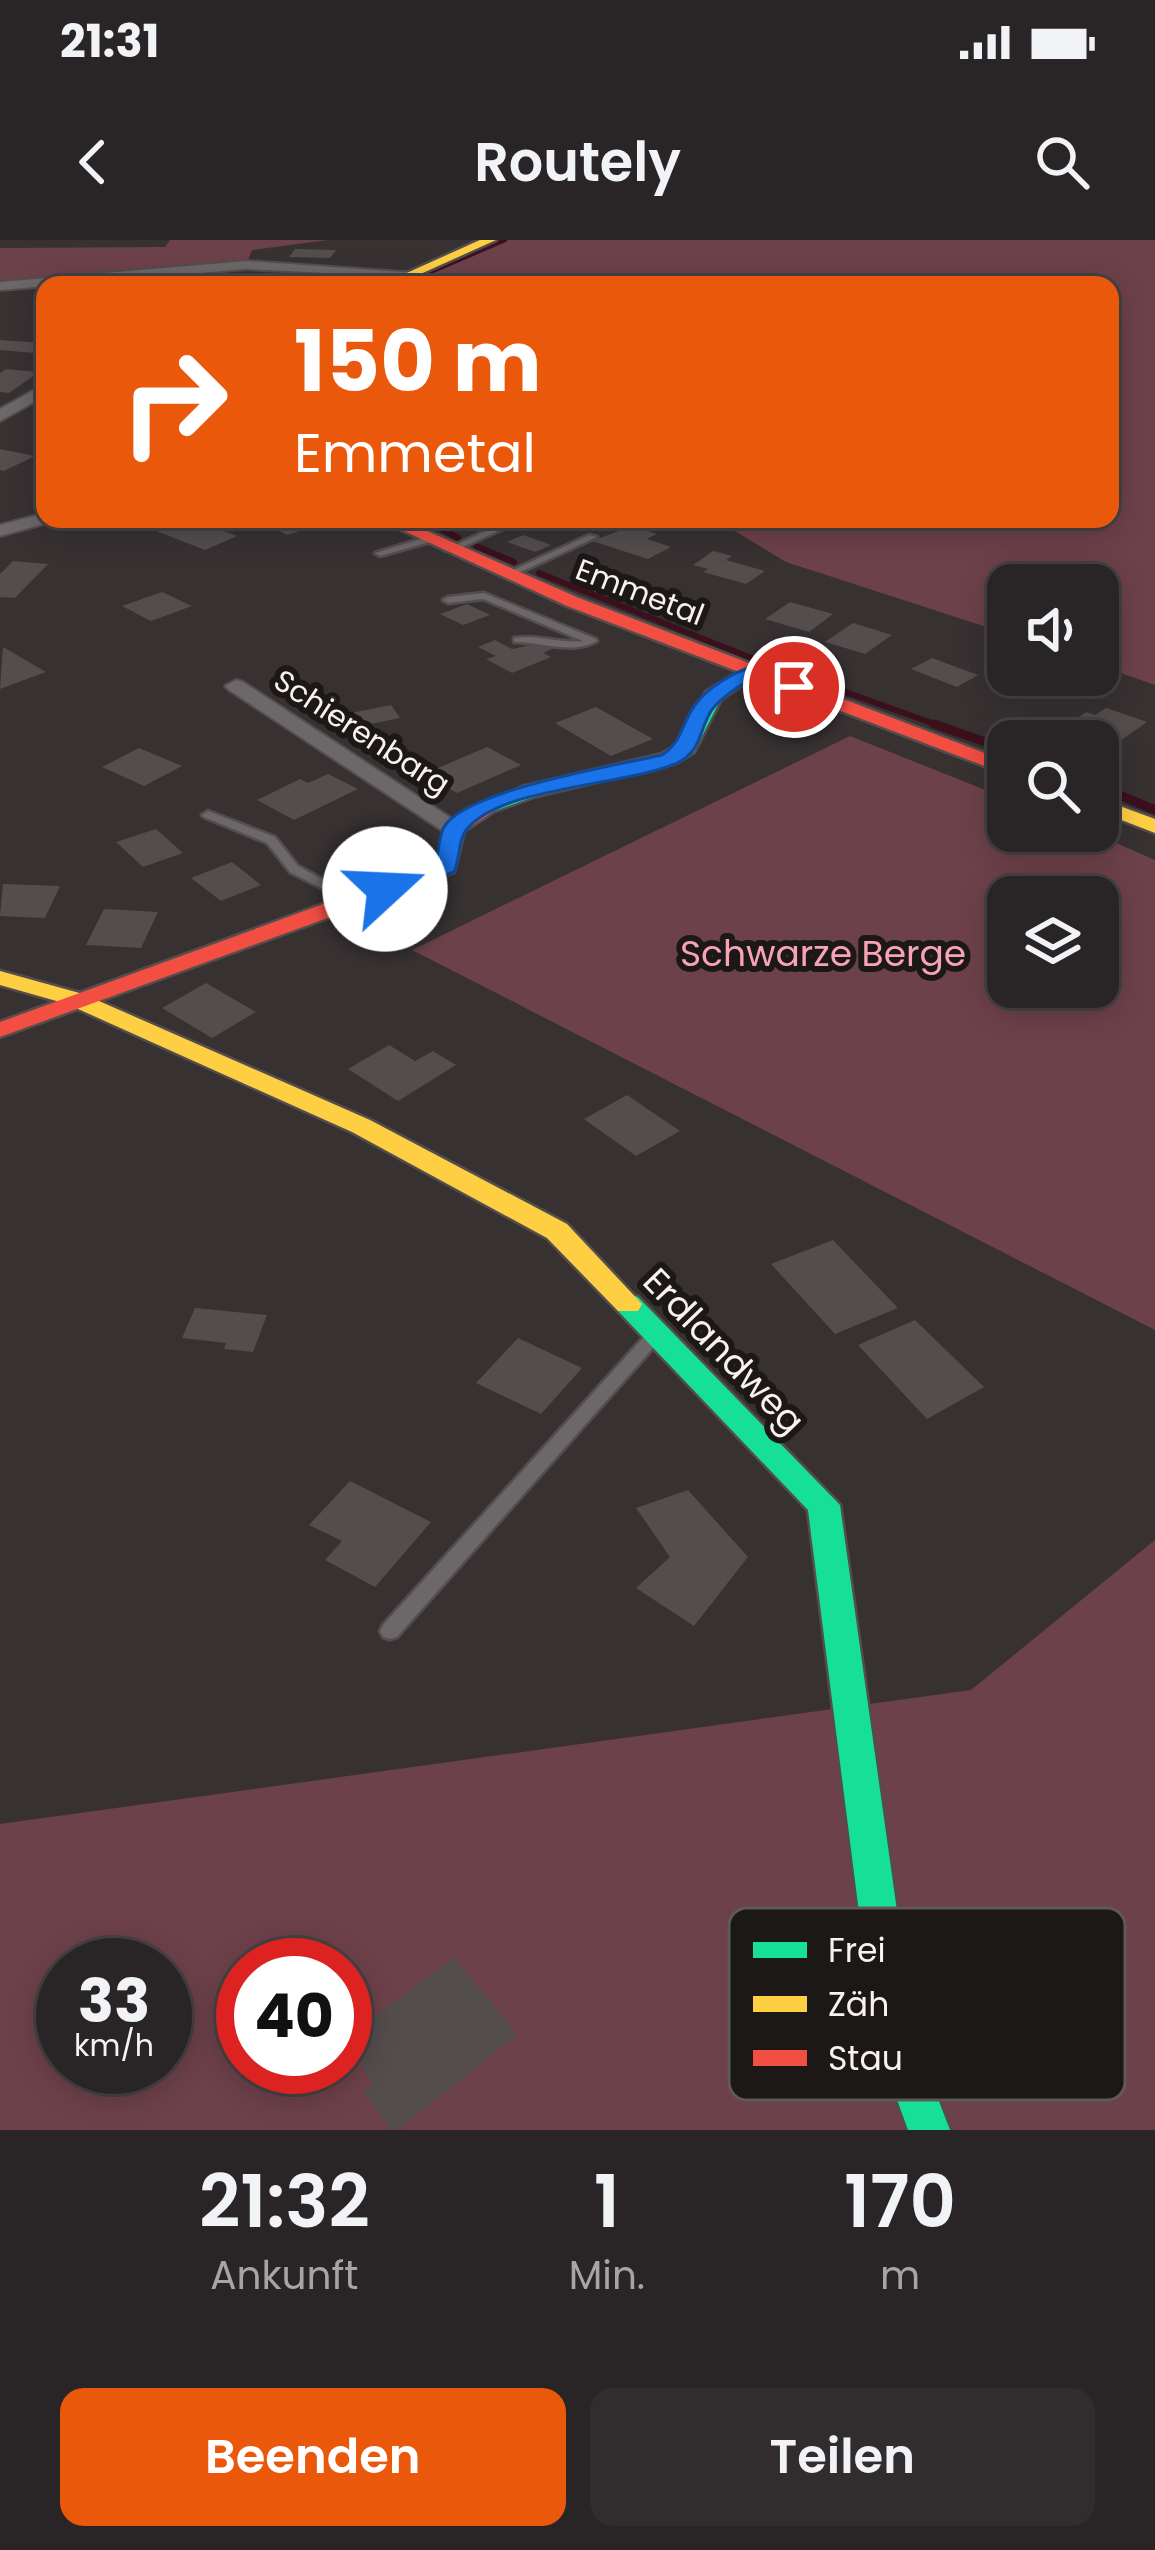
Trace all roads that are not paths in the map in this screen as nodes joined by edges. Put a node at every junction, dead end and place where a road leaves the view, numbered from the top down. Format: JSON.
{"nodes":[{"id":1,"x":490,"y":240,"type":"edge"},
{"id":2,"x":177,"y":268,"type":"junction"},
{"id":3,"x":98,"y":276,"type":"edge"},
{"id":4,"x":174,"y":276,"type":"edge"},
{"id":5,"x":365,"y":276,"type":"edge"},
{"id":6,"x":405,"y":276,"type":"edge"},
{"id":7,"x":36,"y":282,"type":"edge"},
{"id":8,"x":0,"y":286,"type":"edge"},
{"id":9,"x":36,"y":394,"type":"edge"},
{"id":10,"x":0,"y":416,"type":"edge"},
{"id":11,"x":36,"y":521,"type":"edge"},
{"id":12,"x":404,"y":528,"type":"edge"},
{"id":13,"x":492,"y":528,"type":"edge"},
{"id":14,"x":0,"y":531,"type":"edge"},
{"id":15,"x":592,"y":537,"type":"dead end"},
{"id":16,"x":438,"y":545,"type":"junction"},
{"id":17,"x":380,"y":553,"type":"dead end"},
{"id":18,"x":508,"y":575,"type":"junction"},
{"id":19,"x":448,"y":600,"type":"dead end"},
{"id":20,"x":583,"y":605,"type":"junction"},
{"id":21,"x":547,"y":618,"type":"junction"},
{"id":22,"x":518,"y":640,"type":"dead end"},
{"id":23,"x":754,"y":671,"type":"junction"},
{"id":24,"x":236,"y":686,"type":"dead end"},
{"id":25,"x":987,"y":761,"type":"edge"},
{"id":26,"x":1119,"y":812,"type":"edge"},
{"id":27,"x":208,"y":815,"type":"dead end"},
{"id":28,"x":1155,"y":827,"type":"edge"},
{"id":29,"x":454,"y":828,"type":"junction"},
{"id":30,"x":355,"y":900,"type":"junction"},
{"id":31,"x":0,"y":978,"type":"edge"},
{"id":32,"x":75,"y":999,"type":"junction"},
{"id":33,"x":0,"y":1030,"type":"edge"},
{"id":34,"x":657,"y":1333,"type":"junction"},
{"id":35,"x":390,"y":1631,"type":"dead end"},
{"id":36,"x":878,"y":1908,"type":"edge"},
{"id":37,"x":917,"y":2100,"type":"edge"},
{"id":38,"x":928,"y":2130,"type":"edge"}],
"edges":[{"from":1,"to":6,"type":"street"},
{"from":2,"to":3,"type":"street"},
{"from":2,"to":4,"type":"street"},
{"from":2,"to":5,"type":"street"},
{"from":7,"to":8,"type":"street"},
{"from":9,"to":10,"type":"street"},
{"from":11,"to":14,"type":"street"},
{"from":12,"to":16,"type":"street","name":"Emmetal"},
{"from":13,"to":16,"type":"lane"},
{"from":15,"to":18,"type":"lane"},
{"from":16,"to":17,"type":"lane"},
{"from":16,"to":18,"type":"street","name":"Emmetal"},
{"from":18,"to":20,"type":"street","name":"Emmetal"},
{"from":19,"to":21,"type":"lane"},
{"from":20,"to":21,"type":"lane"},
{"from":20,"to":23,"type":"street","name":"Emmetal"},
{"from":21,"to":22,"type":"lane"},
{"from":23,"to":25,"type":"street","name":"Emmetal"},
{"from":23,"to":29,"type":"street"},
{"from":24,"to":29,"type":"street","name":"Schierenbarg"},
{"from":26,"to":28,"type":"street"},
{"from":27,"to":30,"type":"lane"},
{"from":29,"to":30,"type":"street"},
{"from":30,"to":32,"type":"street"},
{"from":31,"to":32,"type":"street","name":"Erdlandweg"},
{"from":32,"to":33,"type":"street"},
{"from":32,"to":34,"type":"street","name":"Erdlandweg"},
{"from":34,"to":35,"type":"lane"},
{"from":34,"to":36,"type":"street","name":"Erdlandweg"},
{"from":37,"to":38,"type":"street","name":"Erdlandweg"}]}
